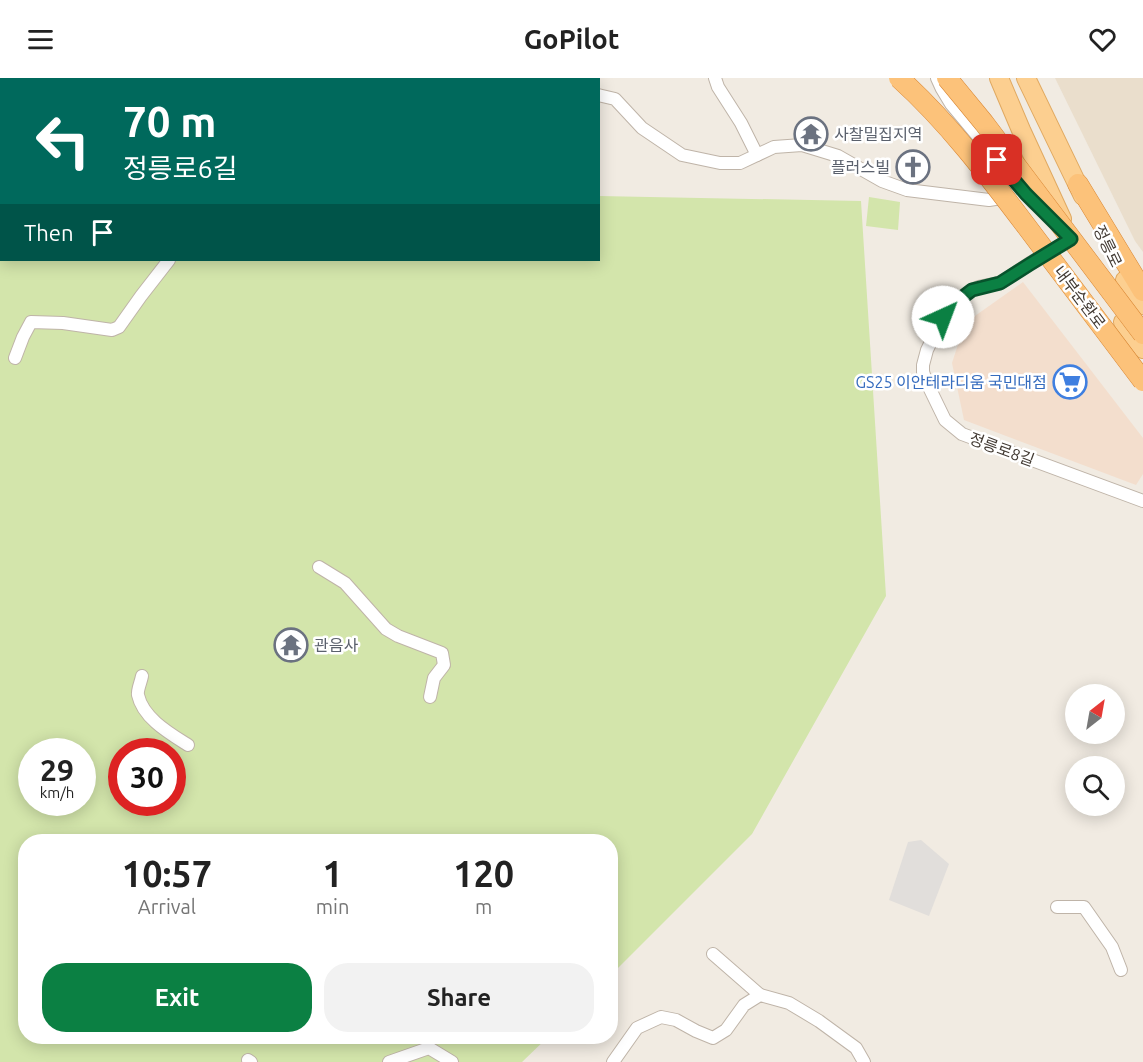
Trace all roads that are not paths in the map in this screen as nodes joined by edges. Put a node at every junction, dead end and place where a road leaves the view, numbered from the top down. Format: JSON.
{"nodes":[{"id":1,"x":715,"y":78,"type":"edge"},
{"id":2,"x":899,"y":78,"type":"edge"},
{"id":3,"x":937,"y":78,"type":"edge"},
{"id":4,"x":947,"y":78,"type":"edge"},
{"id":5,"x":999,"y":78,"type":"edge"},
{"id":6,"x":1026,"y":78,"type":"edge"},
{"id":7,"x":600,"y":95,"type":"edge"},
{"id":8,"x":757,"y":155,"type":"junction"},
{"id":9,"x":1078,"y":184,"type":"junction"},
{"id":10,"x":1026,"y":194,"type":"junction"},
{"id":11,"x":1071,"y":239,"type":"junction"},
{"id":12,"x":168,"y":261,"type":"edge"},
{"id":13,"x":1143,"y":274,"type":"edge"},
{"id":14,"x":1143,"y":291,"type":"edge"},
{"id":15,"x":1143,"y":305,"type":"edge"},
{"id":16,"x":1143,"y":334,"type":"edge"},
{"id":17,"x":1143,"y":349,"type":"edge"},
{"id":18,"x":15,"y":358,"type":"dead end"},
{"id":19,"x":1143,"y":381,"type":"edge"},
{"id":20,"x":1143,"y":501,"type":"edge"},
{"id":21,"x":319,"y":567,"type":"dead end"},
{"id":22,"x":142,"y":676,"type":"dead end"},
{"id":23,"x":430,"y":697,"type":"dead end"},
{"id":24,"x":188,"y":745,"type":"dead end"},
{"id":25,"x":1057,"y":907,"type":"dead end"},
{"id":26,"x":713,"y":954,"type":"dead end"},
{"id":27,"x":1121,"y":970,"type":"dead end"},
{"id":28,"x":760,"y":995,"type":"junction"},
{"id":29,"x":389,"y":1062,"type":"edge"},
{"id":30,"x":452,"y":1062,"type":"edge"},
{"id":31,"x":614,"y":1062,"type":"edge"},
{"id":32,"x":864,"y":1062,"type":"edge"}],
"edges":[{"from":1,"to":8,"type":"street"},
{"from":2,"to":19,"type":"highway","name":"내부순환로","bridge":true},
{"from":3,"to":10,"type":"street"},
{"from":4,"to":16,"type":"highway","name":"내부순환로","bridge":true},
{"from":5,"to":11,"type":"main road","name":"정릉로"},
{"from":6,"to":9,"type":"main road","name":"정릉로"},
{"from":7,"to":8,"type":"street"},
{"from":8,"to":10,"type":"street"},
{"from":9,"to":13,"type":"main road","name":"정릉로"},
{"from":9,"to":14,"type":"highway"},
{"from":9,"to":15,"type":"main road","name":"정릉로"},
{"from":10,"to":11,"type":"street"},
{"from":11,"to":17,"type":"main road","name":"정릉로"},
{"from":11,"to":20,"type":"street","name":"정릉로8길"},
{"from":12,"to":18,"type":"street"},
{"from":21,"to":23,"type":"street"},
{"from":22,"to":24,"type":"street"},
{"from":25,"to":27,"type":"street"},
{"from":26,"to":28,"type":"street"},
{"from":28,"to":31,"type":"street"},
{"from":28,"to":32,"type":"street"},
{"from":29,"to":30,"type":"street"}]}
